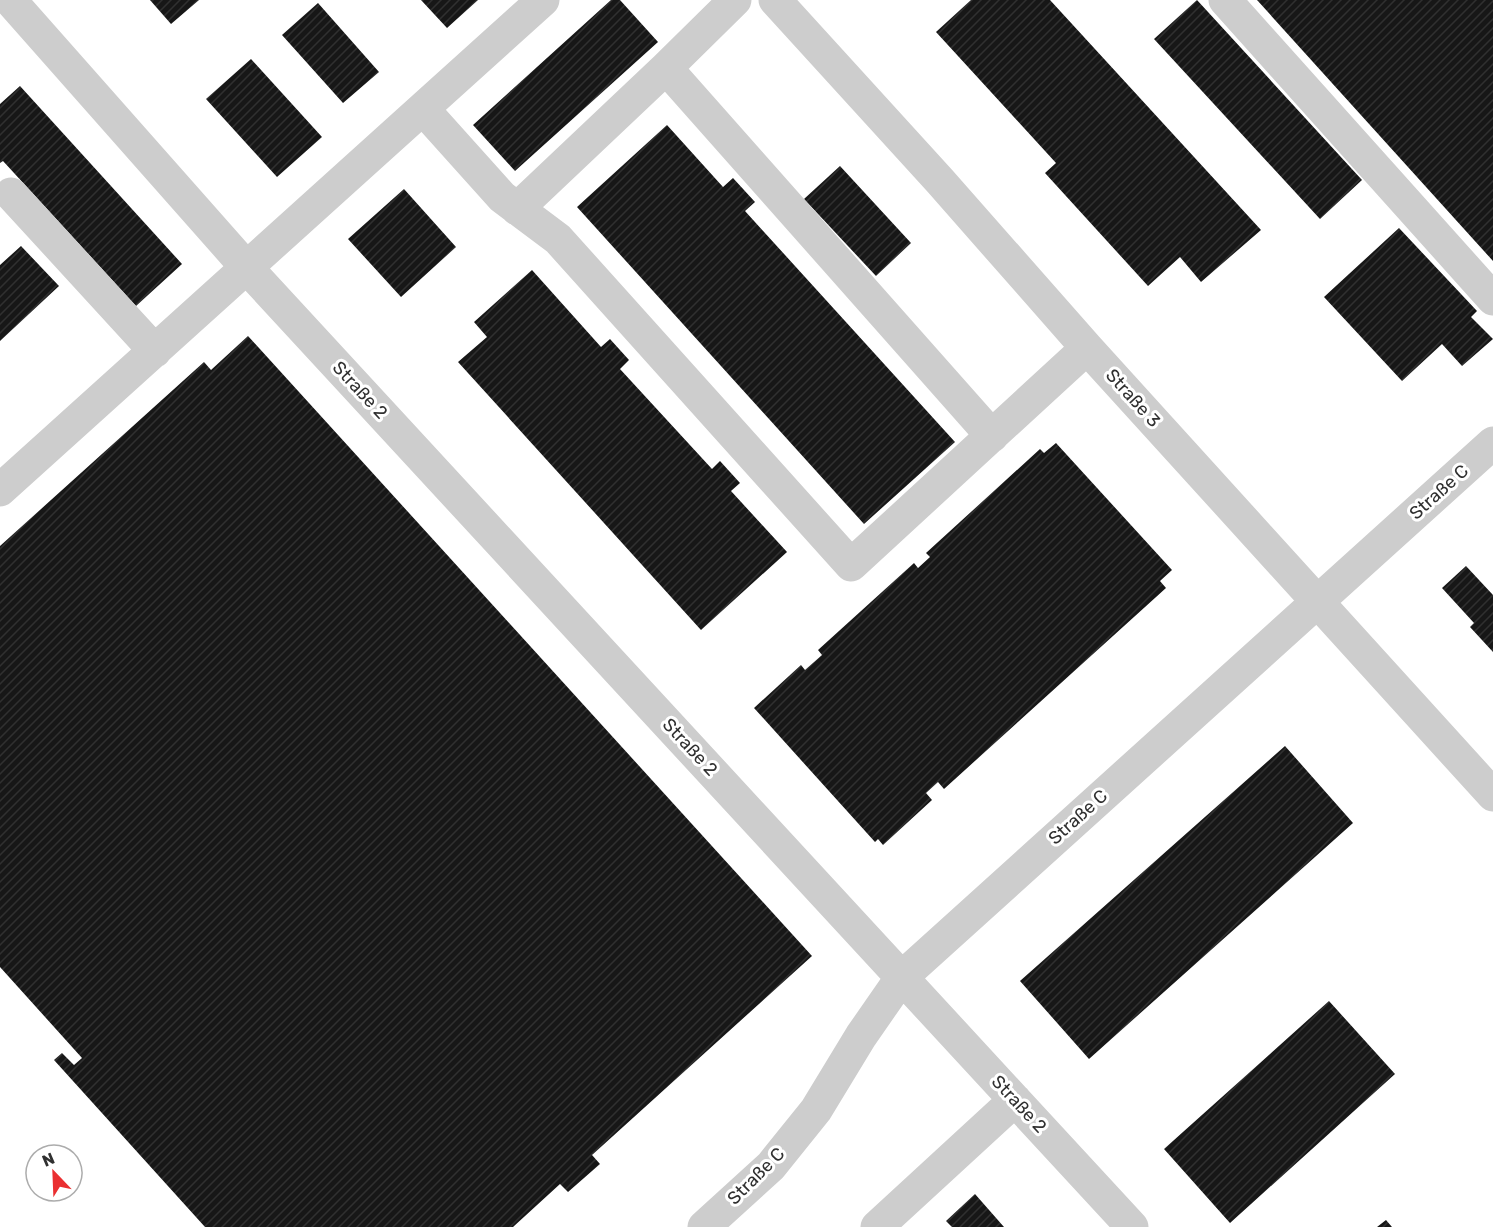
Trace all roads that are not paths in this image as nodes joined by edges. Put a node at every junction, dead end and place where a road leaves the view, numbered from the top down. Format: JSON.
{"nodes":[{"id":1,"x":10,"y":0,"type":"edge"},
{"id":2,"x":543,"y":0,"type":"edge"},
{"id":3,"x":735,"y":0,"type":"edge"},
{"id":4,"x":775,"y":0,"type":"edge"},
{"id":5,"x":1225,"y":0,"type":"edge"},
{"id":6,"x":666,"y":68,"type":"junction"},
{"id":7,"x":423,"y":109,"type":"junction"},
{"id":8,"x":11,"y":194,"type":"dead end"},
{"id":9,"x":517,"y":209,"type":"junction"},
{"id":10,"x":247,"y":268,"type":"junction"},
{"id":11,"x":1493,"y":299,"type":"edge"},
{"id":12,"x":1087,"y":348,"type":"junction"},
{"id":13,"x":155,"y":351,"type":"junction"},
{"id":14,"x":992,"y":436,"type":"junction"},
{"id":15,"x":1493,"y":443,"type":"edge"},
{"id":16,"x":0,"y":490,"type":"edge"},
{"id":17,"x":1317,"y":601,"type":"junction"},
{"id":18,"x":1493,"y":795,"type":"edge"},
{"id":19,"x":902,"y":977,"type":"junction"},
{"id":20,"x":1016,"y":1100,"type":"junction"},
{"id":21,"x":704,"y":1227,"type":"edge"},
{"id":22,"x":877,"y":1227,"type":"edge"},
{"id":23,"x":1132,"y":1227,"type":"edge"}],
"edges":[{"from":1,"to":10,"type":"lane","name":"Straße 2"},
{"from":2,"to":7,"type":"lane"},
{"from":3,"to":6,"type":"lane"},
{"from":4,"to":12,"type":"lane","name":"Straße 3"},
{"from":5,"to":11,"type":"lane"},
{"from":6,"to":9,"type":"lane"},
{"from":6,"to":14,"type":"lane"},
{"from":7,"to":9,"type":"lane"},
{"from":7,"to":10,"type":"lane"},
{"from":8,"to":13,"type":"lane"},
{"from":9,"to":14,"type":"lane"},
{"from":10,"to":13,"type":"lane"},
{"from":10,"to":19,"type":"lane","name":"Straße 2"},
{"from":12,"to":14,"type":"lane"},
{"from":12,"to":17,"type":"lane","name":"Straße 3"},
{"from":13,"to":16,"type":"lane"},
{"from":15,"to":17,"type":"lane","name":"Straße C"},
{"from":17,"to":18,"type":"lane","name":"Straße 3"},
{"from":17,"to":19,"type":"lane","name":"Straße C"},
{"from":19,"to":20,"type":"lane","name":"Straße 2"},
{"from":19,"to":21,"type":"lane","name":"Straße C"},
{"from":20,"to":22,"type":"lane"},
{"from":20,"to":23,"type":"lane","name":"Straße 2"}]}
